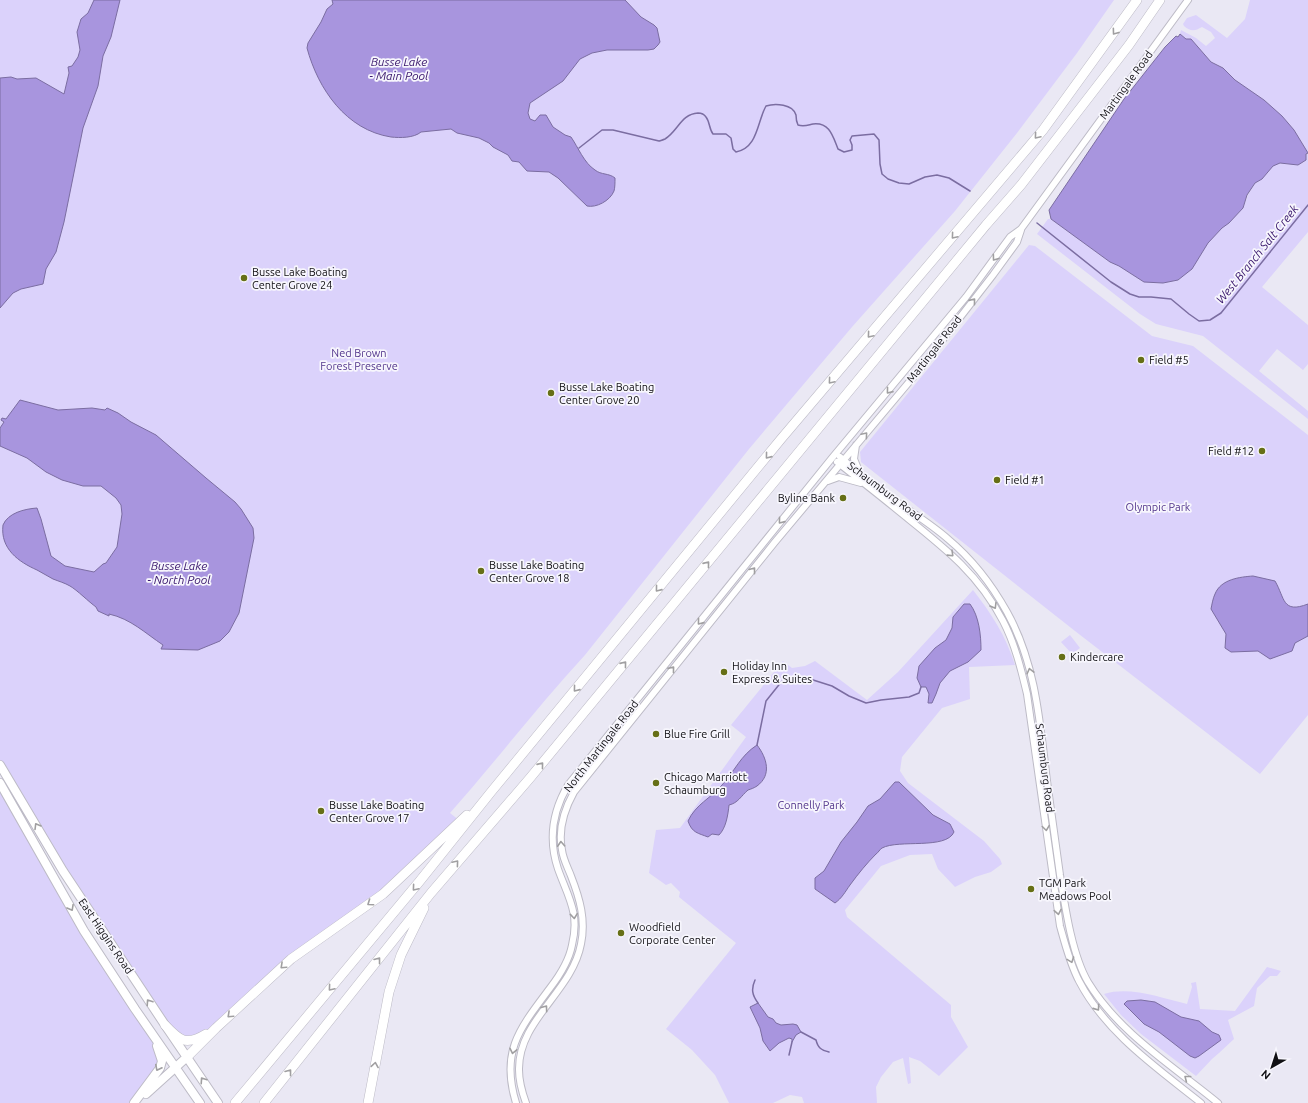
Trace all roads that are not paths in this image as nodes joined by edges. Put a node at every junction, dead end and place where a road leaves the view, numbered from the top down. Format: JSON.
{"nodes":[{"id":1,"x":1137,"y":0,"type":"edge"},
{"id":2,"x":1160,"y":0,"type":"edge"},
{"id":3,"x":1188,"y":0,"type":"edge"},
{"id":4,"x":1021,"y":229,"type":"junction"},
{"id":5,"x":856,"y":445,"type":"junction"},
{"id":6,"x":834,"y":456,"type":"junction"},
{"id":7,"x":842,"y":462,"type":"junction"},
{"id":8,"x":861,"y":474,"type":"junction"},
{"id":9,"x":826,"y":481,"type":"junction"},
{"id":10,"x":865,"y":484,"type":"junction"},
{"id":11,"x":0,"y":765,"type":"edge"},
{"id":12,"x":0,"y":783,"type":"edge"},
{"id":13,"x":491,"y":792,"type":"junction"},
{"id":14,"x":431,"y":893,"type":"junction"},
{"id":15,"x":135,"y":1009,"type":"junction"},
{"id":16,"x":165,"y":1025,"type":"junction"},
{"id":17,"x":216,"y":1028,"type":"junction"},
{"id":18,"x":187,"y":1057,"type":"junction"},
{"id":19,"x":175,"y":1068,"type":"junction"},
{"id":20,"x":135,"y":1103,"type":"edge"},
{"id":21,"x":200,"y":1103,"type":"edge"},
{"id":22,"x":218,"y":1103,"type":"edge"},
{"id":23,"x":235,"y":1103,"type":"edge"},
{"id":24,"x":264,"y":1103,"type":"edge"},
{"id":25,"x":368,"y":1103,"type":"edge"},
{"id":26,"x":516,"y":1103,"type":"edge"},
{"id":27,"x":526,"y":1103,"type":"edge"},
{"id":28,"x":1200,"y":1103,"type":"edge"},
{"id":29,"x":1218,"y":1103,"type":"edge"}],
"edges":[{"from":1,"to":13,"type":"highway","one_way":true},
{"from":14,"to":2,"type":"highway","one_way":true},
{"from":3,"to":4,"type":"street","name":"Martingale Road"},
{"from":5,"to":4,"type":"street","name":"Martingale Road","one_way":true},
{"from":4,"to":6,"type":"street","name":"Martingale Road","one_way":true},
{"from":5,"to":7,"type":"street","name":"Martingale Road"},
{"from":5,"to":8,"type":"street"},
{"from":6,"to":7,"type":"street","name":"Schaumburg Road"},
{"from":6,"to":26,"type":"street","name":"North Martingale Road","one_way":true},
{"from":7,"to":8,"type":"street","name":"Schaumburg Road"},
{"from":7,"to":9,"type":"street","name":"North Martingale Road"},
{"from":7,"to":10,"type":"street","name":"Schaumburg Road"},
{"from":29,"to":8,"type":"street","name":"Schaumburg Road","one_way":true},
{"from":9,"to":10,"type":"street"},
{"from":27,"to":9,"type":"street","name":"North Martingale Road","one_way":true},
{"from":10,"to":28,"type":"street","name":"Schaumburg Road","one_way":true},
{"from":16,"to":11,"type":"main road","name":"East Higgins Road","one_way":true},
{"from":12,"to":15,"type":"main road","name":"East Higgins Road","one_way":true},
{"from":13,"to":17,"type":"highway","one_way":true},
{"from":13,"to":23,"type":"highway","one_way":true},
{"from":24,"to":14,"type":"highway","one_way":true},
{"from":25,"to":14,"type":"highway","one_way":true},
{"from":15,"to":19,"type":"main road","name":"East Higgins Road"},
{"from":15,"to":20,"type":"main road","one_way":true},
{"from":16,"to":17,"type":"highway"},
{"from":16,"to":18,"type":"main road","name":"East Higgins Road"},
{"from":17,"to":18,"type":"highway"},
{"from":18,"to":19,"type":"main road"},
{"from":22,"to":18,"type":"main road","name":"East Higgins Road","one_way":true},
{"from":19,"to":20,"type":"main road"},
{"from":19,"to":21,"type":"main road","name":"East Higgins Road"}]}
